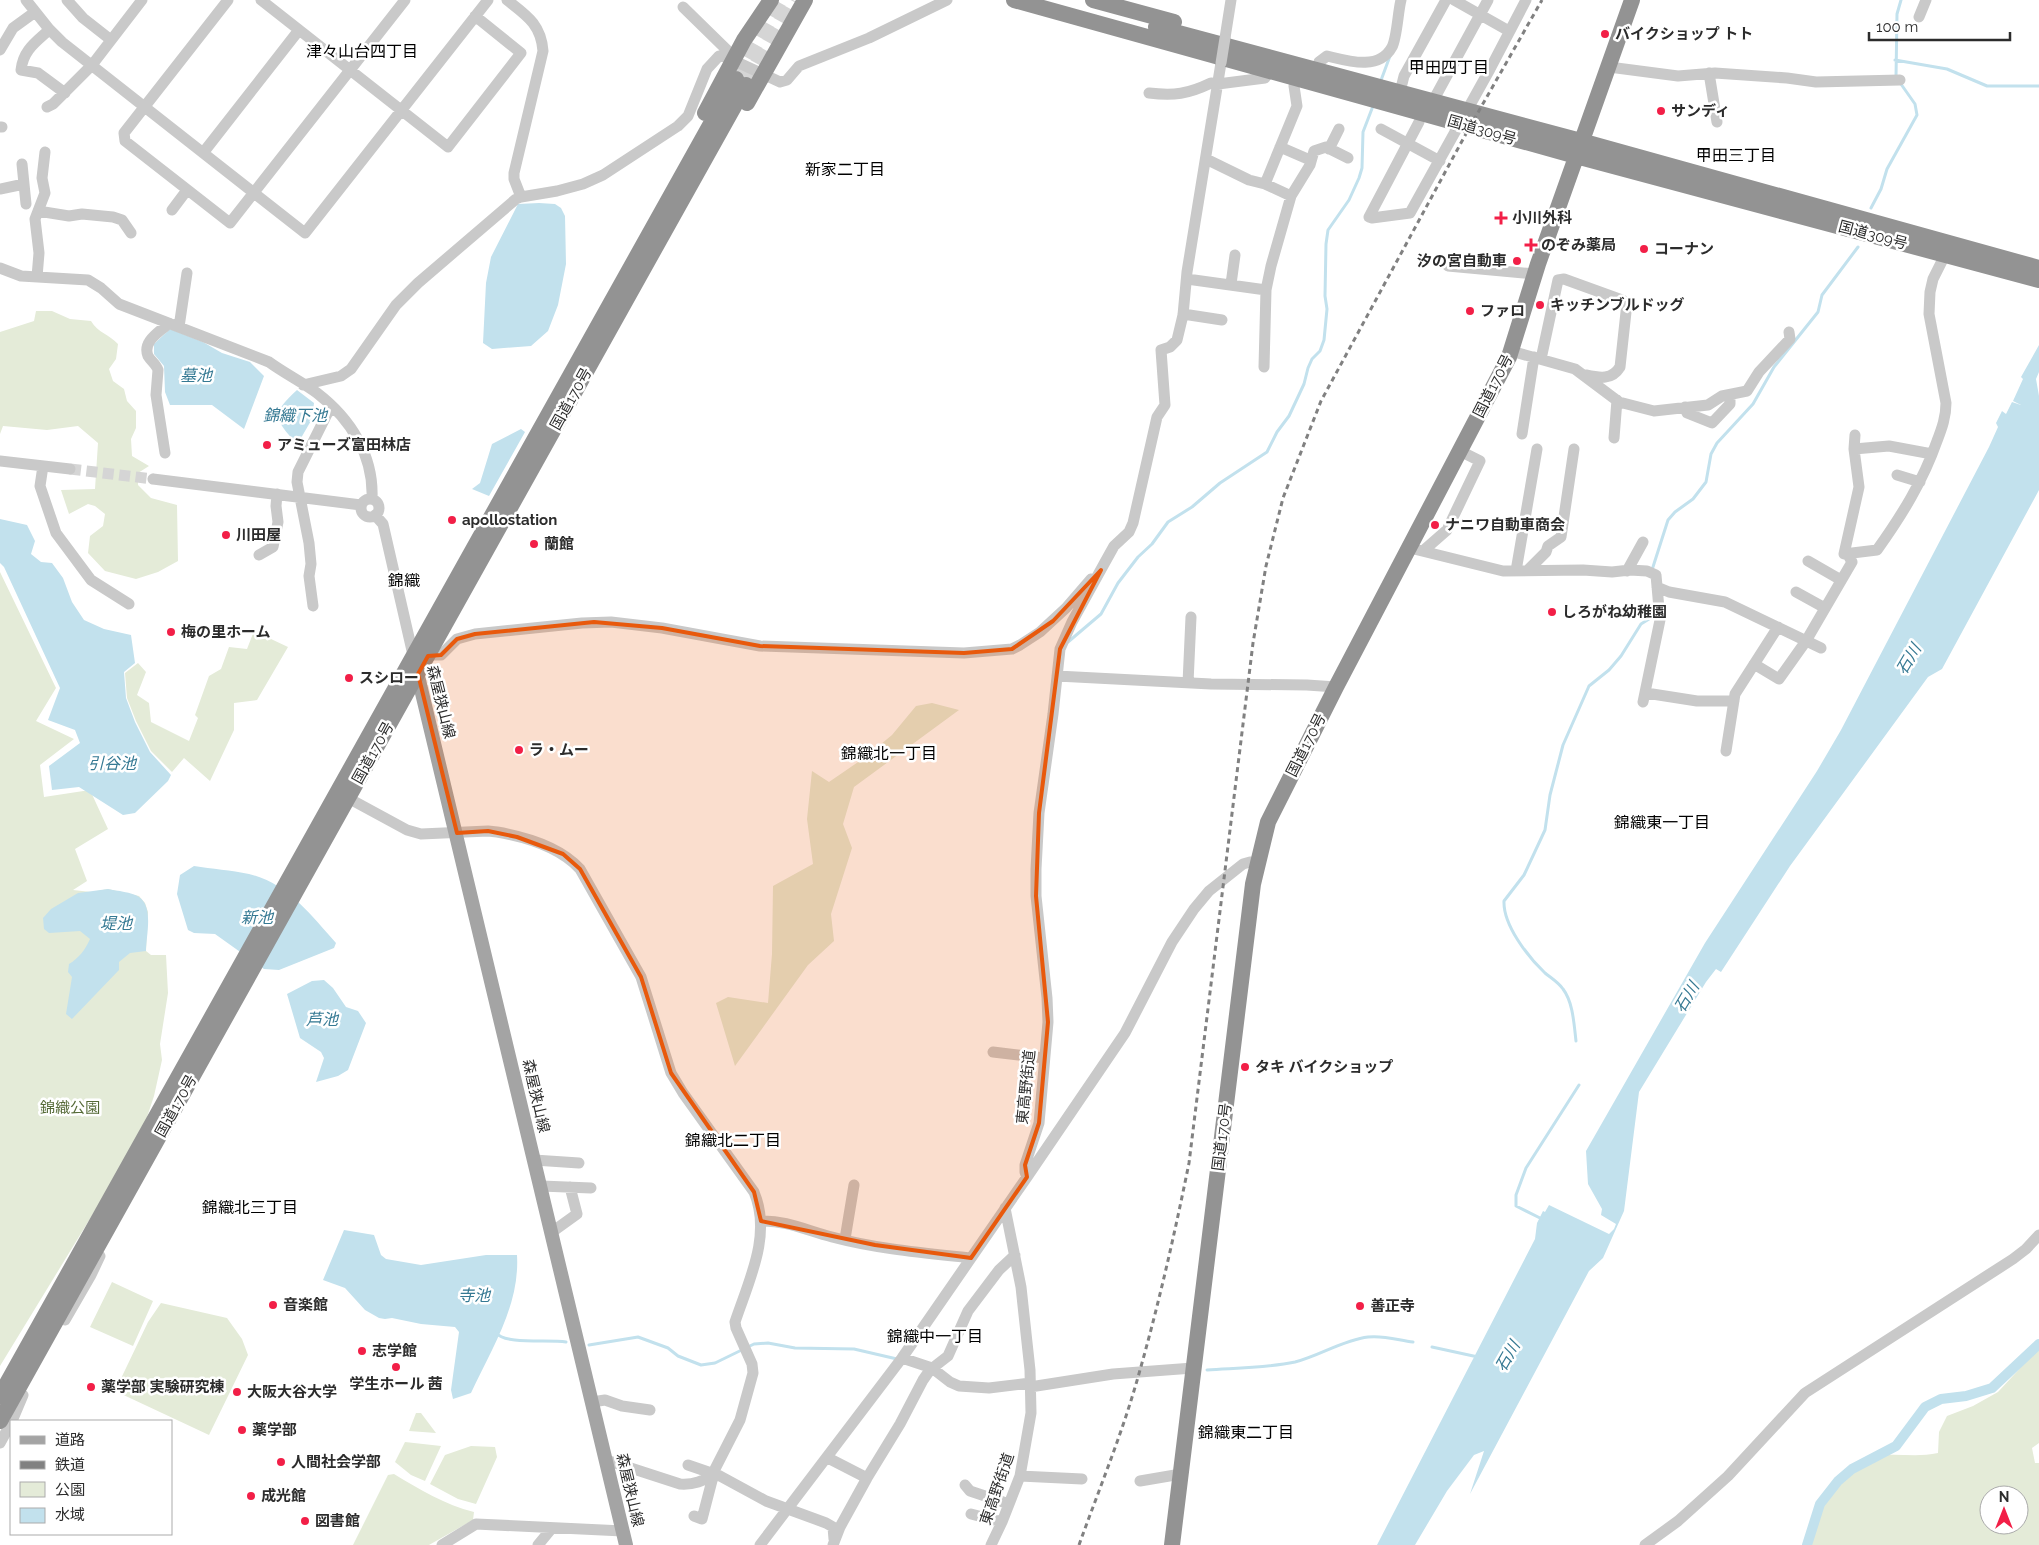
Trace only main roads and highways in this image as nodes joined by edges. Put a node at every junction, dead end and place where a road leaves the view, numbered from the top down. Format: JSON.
{"nodes":[{"id":1,"x":771,"y":0,"type":"edge"},
{"id":2,"x":805,"y":0,"type":"edge"},
{"id":3,"x":1005,"y":0,"type":"edge"},
{"id":4,"x":1014,"y":0,"type":"edge"},
{"id":5,"x":1057,"y":0,"type":"edge"},
{"id":6,"x":1093,"y":0,"type":"edge"},
{"id":7,"x":1632,"y":0,"type":"edge"},
{"id":8,"x":1433,"y":101,"type":"junction"},
{"id":9,"x":1460,"y":122,"type":"junction"},
{"id":10,"x":1579,"y":149,"type":"junction"},
{"id":11,"x":1952,"y":253,"type":"junction"},
{"id":12,"x":2039,"y":268,"type":"edge"},
{"id":13,"x":2039,"y":280,"type":"edge"},
{"id":14,"x":589,"y":367,"type":"junction"},
{"id":15,"x":566,"y":383,"type":"junction"},
{"id":16,"x":421,"y":655,"type":"junction"},
{"id":17,"x":418,"y":674,"type":"junction"},
{"id":18,"x":291,"y":888,"type":"junction"},
{"id":19,"x":92,"y":1253,"type":"junction"},
{"id":20,"x":0,"y":1396,"type":"edge"},
{"id":21,"x":0,"y":1421,"type":"edge"},
{"id":22,"x":626,"y":1545,"type":"edge"},
{"id":23,"x":1172,"y":1545,"type":"edge"}],
"edges":[{"from":1,"to":15,"type":"highway"},
{"from":2,"to":14,"type":"highway"},
{"from":3,"to":9,"type":"highway"},
{"from":4,"to":9,"type":"highway","name":"国道309号"},
{"from":5,"to":8,"type":"highway","name":"国道309号"},
{"from":6,"to":8,"type":"highway"},
{"from":7,"to":10,"type":"highway","name":"国道170号"},
{"from":8,"to":9,"type":"highway","name":"国道309号"},
{"from":9,"to":10,"type":"highway","name":"国道309号"},
{"from":9,"to":10,"type":"highway","name":"国道309号"},
{"from":10,"to":11,"type":"highway","name":"国道309号"},
{"from":10,"to":23,"type":"highway","name":"国道170号"},
{"from":11,"to":12,"type":"highway"},
{"from":11,"to":13,"type":"highway"},
{"from":14,"to":15,"type":"highway","name":"国道170号"},
{"from":14,"to":16,"type":"highway","name":"国道170号"},
{"from":15,"to":16,"type":"highway","name":"国道170号"},
{"from":16,"to":17,"type":"highway","name":"国道170号"},
{"from":16,"to":18,"type":"highway","name":"国道170号"},
{"from":17,"to":18,"type":"highway","name":"国道170号"},
{"from":17,"to":22,"type":"main road","name":"森屋狭山線"},
{"from":18,"to":19,"type":"highway","name":"国道170号"},
{"from":19,"to":20,"type":"highway","name":"国道170号"},
{"from":19,"to":21,"type":"highway","name":"国道170号"}]}
